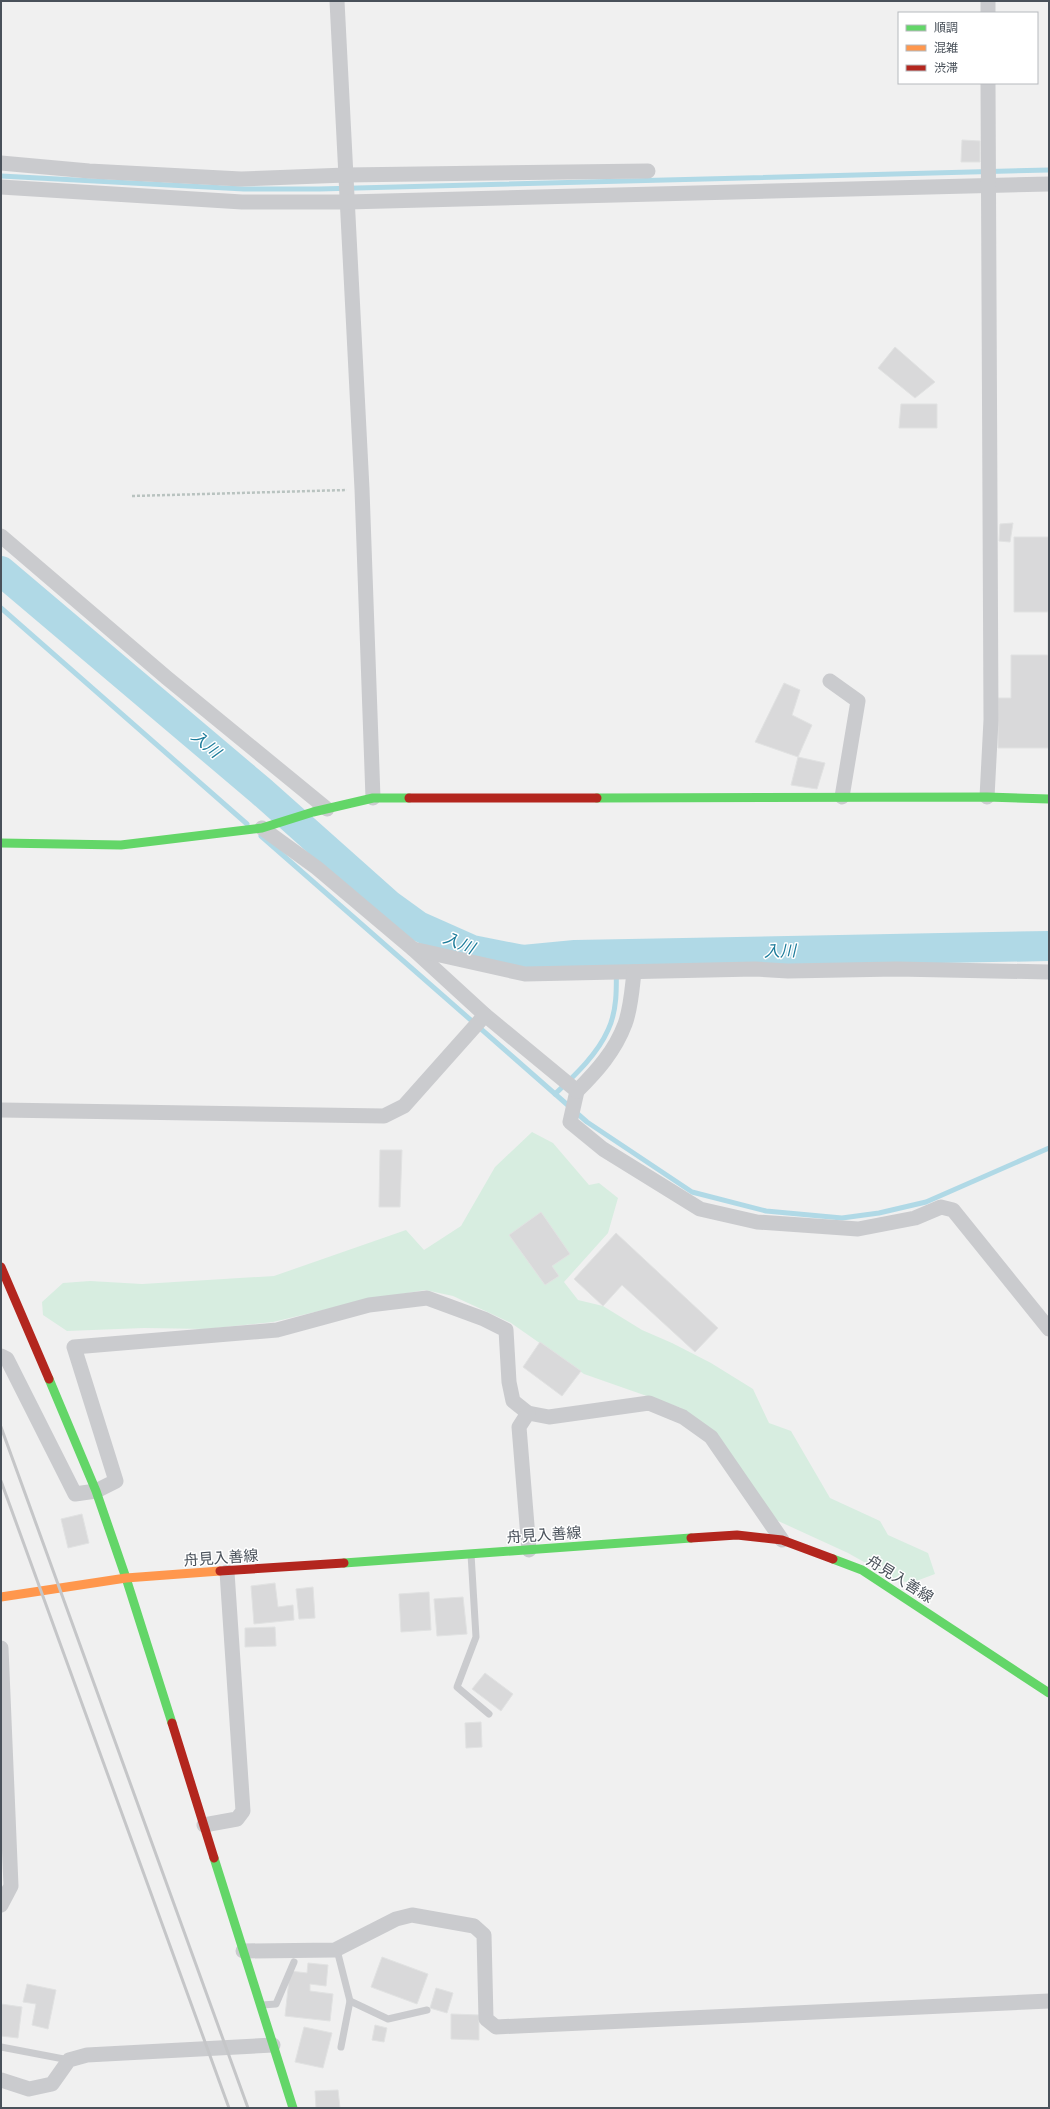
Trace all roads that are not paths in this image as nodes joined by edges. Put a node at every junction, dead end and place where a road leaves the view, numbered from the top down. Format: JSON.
{"nodes":[{"id":1,"x":337,"y":1,"type":"edge"},
{"id":2,"x":988,"y":1,"type":"edge"},
{"id":3,"x":988,"y":12,"type":"edge"},
{"id":4,"x":988,"y":84,"type":"edge"},
{"id":5,"x":1,"y":164,"type":"edge"},
{"id":6,"x":648,"y":171,"type":"dead end"},
{"id":7,"x":346,"y":175,"type":"junction"},
{"id":8,"x":1049,"y":184,"type":"edge"},
{"id":9,"x":989,"y":186,"type":"junction"},
{"id":10,"x":1,"y":187,"type":"edge"},
{"id":11,"x":347,"y":202,"type":"junction"},
{"id":12,"x":1,"y":536,"type":"edge"},
{"id":13,"x":830,"y":680,"type":"dead end"},
{"id":14,"x":842,"y":797,"type":"junction"},
{"id":15,"x":987,"y":797,"type":"junction"},
{"id":16,"x":373,"y":798,"type":"junction"},
{"id":17,"x":1049,"y":798,"type":"edge"},
{"id":18,"x":320,"y":810,"type":"junction"},
{"id":19,"x":268,"y":826,"type":"junction"},
{"id":20,"x":1,"y":843,"type":"edge"},
{"id":21,"x":413,"y":949,"type":"junction"},
{"id":22,"x":634,"y":972,"type":"junction"},
{"id":23,"x":1049,"y":972,"type":"edge"},
{"id":24,"x":485,"y":1016,"type":"junction"},
{"id":25,"x":577,"y":1091,"type":"junction"},
{"id":26,"x":1,"y":1110,"type":"edge"},
{"id":27,"x":1,"y":1267,"type":"edge"},
{"id":28,"x":1049,"y":1329,"type":"edge"},
{"id":29,"x":1,"y":1356,"type":"edge"},
{"id":30,"x":528,"y":1413,"type":"junction"},
{"id":31,"x":96,"y":1491,"type":"junction"},
{"id":32,"x":782,"y":1540,"type":"junction"},
{"id":33,"x":529,"y":1550,"type":"junction"},
{"id":34,"x":472,"y":1554,"type":"junction"},
{"id":35,"x":227,"y":1572,"type":"junction"},
{"id":36,"x":126,"y":1578,"type":"junction"},
{"id":37,"x":1,"y":1597,"type":"edge"},
{"id":38,"x":1,"y":1648,"type":"edge"},
{"id":39,"x":1049,"y":1693,"type":"edge"},
{"id":40,"x":489,"y":1714,"type":"dead end"},
{"id":41,"x":204,"y":1825,"type":"junction"},
{"id":42,"x":1,"y":1905,"type":"edge"},
{"id":43,"x":243,"y":1950,"type":"junction"},
{"id":44,"x":337,"y":1950,"type":"junction"},
{"id":45,"x":294,"y":1962,"type":"dead end"},
{"id":46,"x":350,"y":2001,"type":"junction"},
{"id":47,"x":1049,"y":2001,"type":"edge"},
{"id":48,"x":260,"y":2005,"type":"junction"},
{"id":49,"x":427,"y":2010,"type":"dead end"},
{"id":50,"x":272,"y":2045,"type":"junction"},
{"id":51,"x":1,"y":2047,"type":"edge"},
{"id":52,"x":341,"y":2047,"type":"dead end"},
{"id":53,"x":69,"y":2060,"type":"junction"},
{"id":54,"x":1,"y":2080,"type":"edge"},
{"id":55,"x":293,"y":2108,"type":"edge"}],
"edges":[{"from":1,"to":7,"type":"street"},
{"from":2,"to":3,"type":"street"},
{"from":4,"to":9,"type":"street"},
{"from":5,"to":7,"type":"street"},
{"from":6,"to":7,"type":"street"},
{"from":7,"to":11,"type":"street"},
{"from":8,"to":9,"type":"street"},
{"from":9,"to":11,"type":"street"},
{"from":9,"to":15,"type":"street"},
{"from":10,"to":11,"type":"street"},
{"from":11,"to":16,"type":"street"},
{"from":12,"to":18,"type":"street"},
{"from":13,"to":14,"type":"street"},
{"from":14,"to":15,"type":"street"},
{"from":14,"to":16,"type":"street"},
{"from":15,"to":17,"type":"street"},
{"from":16,"to":18,"type":"street"},
{"from":18,"to":19,"type":"street"},
{"from":19,"to":20,"type":"street"},
{"from":19,"to":21,"type":"street"},
{"from":21,"to":22,"type":"street"},
{"from":21,"to":24,"type":"street"},
{"from":22,"to":23,"type":"street"},
{"from":22,"to":25,"type":"street"},
{"from":24,"to":25,"type":"street"},
{"from":24,"to":26,"type":"street"},
{"from":25,"to":28,"type":"street"},
{"from":27,"to":31,"type":"street"},
{"from":29,"to":31,"type":"street"},
{"from":30,"to":31,"type":"street"},
{"from":30,"to":32,"type":"street"},
{"from":30,"to":33,"type":"street"},
{"from":31,"to":36,"type":"street"},
{"from":32,"to":33,"type":"street","name":"舟見入善線"},
{"from":32,"to":39,"type":"street","name":"舟見入善線"},
{"from":33,"to":34,"type":"street","name":"舟見入善線"},
{"from":34,"to":35,"type":"street","name":"舟見入善線"},
{"from":34,"to":40,"type":"lane"},
{"from":35,"to":36,"type":"street","name":"舟見入善線"},
{"from":35,"to":41,"type":"street"},
{"from":36,"to":37,"type":"street","name":"舟見入善線"},
{"from":36,"to":41,"type":"street"},
{"from":38,"to":42,"type":"street"},
{"from":41,"to":43,"type":"street"},
{"from":43,"to":44,"type":"street"},
{"from":43,"to":48,"type":"street"},
{"from":44,"to":46,"type":"lane"},
{"from":44,"to":47,"type":"street"},
{"from":45,"to":48,"type":"lane"},
{"from":46,"to":49,"type":"lane"},
{"from":46,"to":52,"type":"lane"},
{"from":48,"to":50,"type":"street"},
{"from":50,"to":53,"type":"street"},
{"from":50,"to":55,"type":"street"},
{"from":51,"to":53,"type":"lane"},
{"from":53,"to":54,"type":"street"}]}
